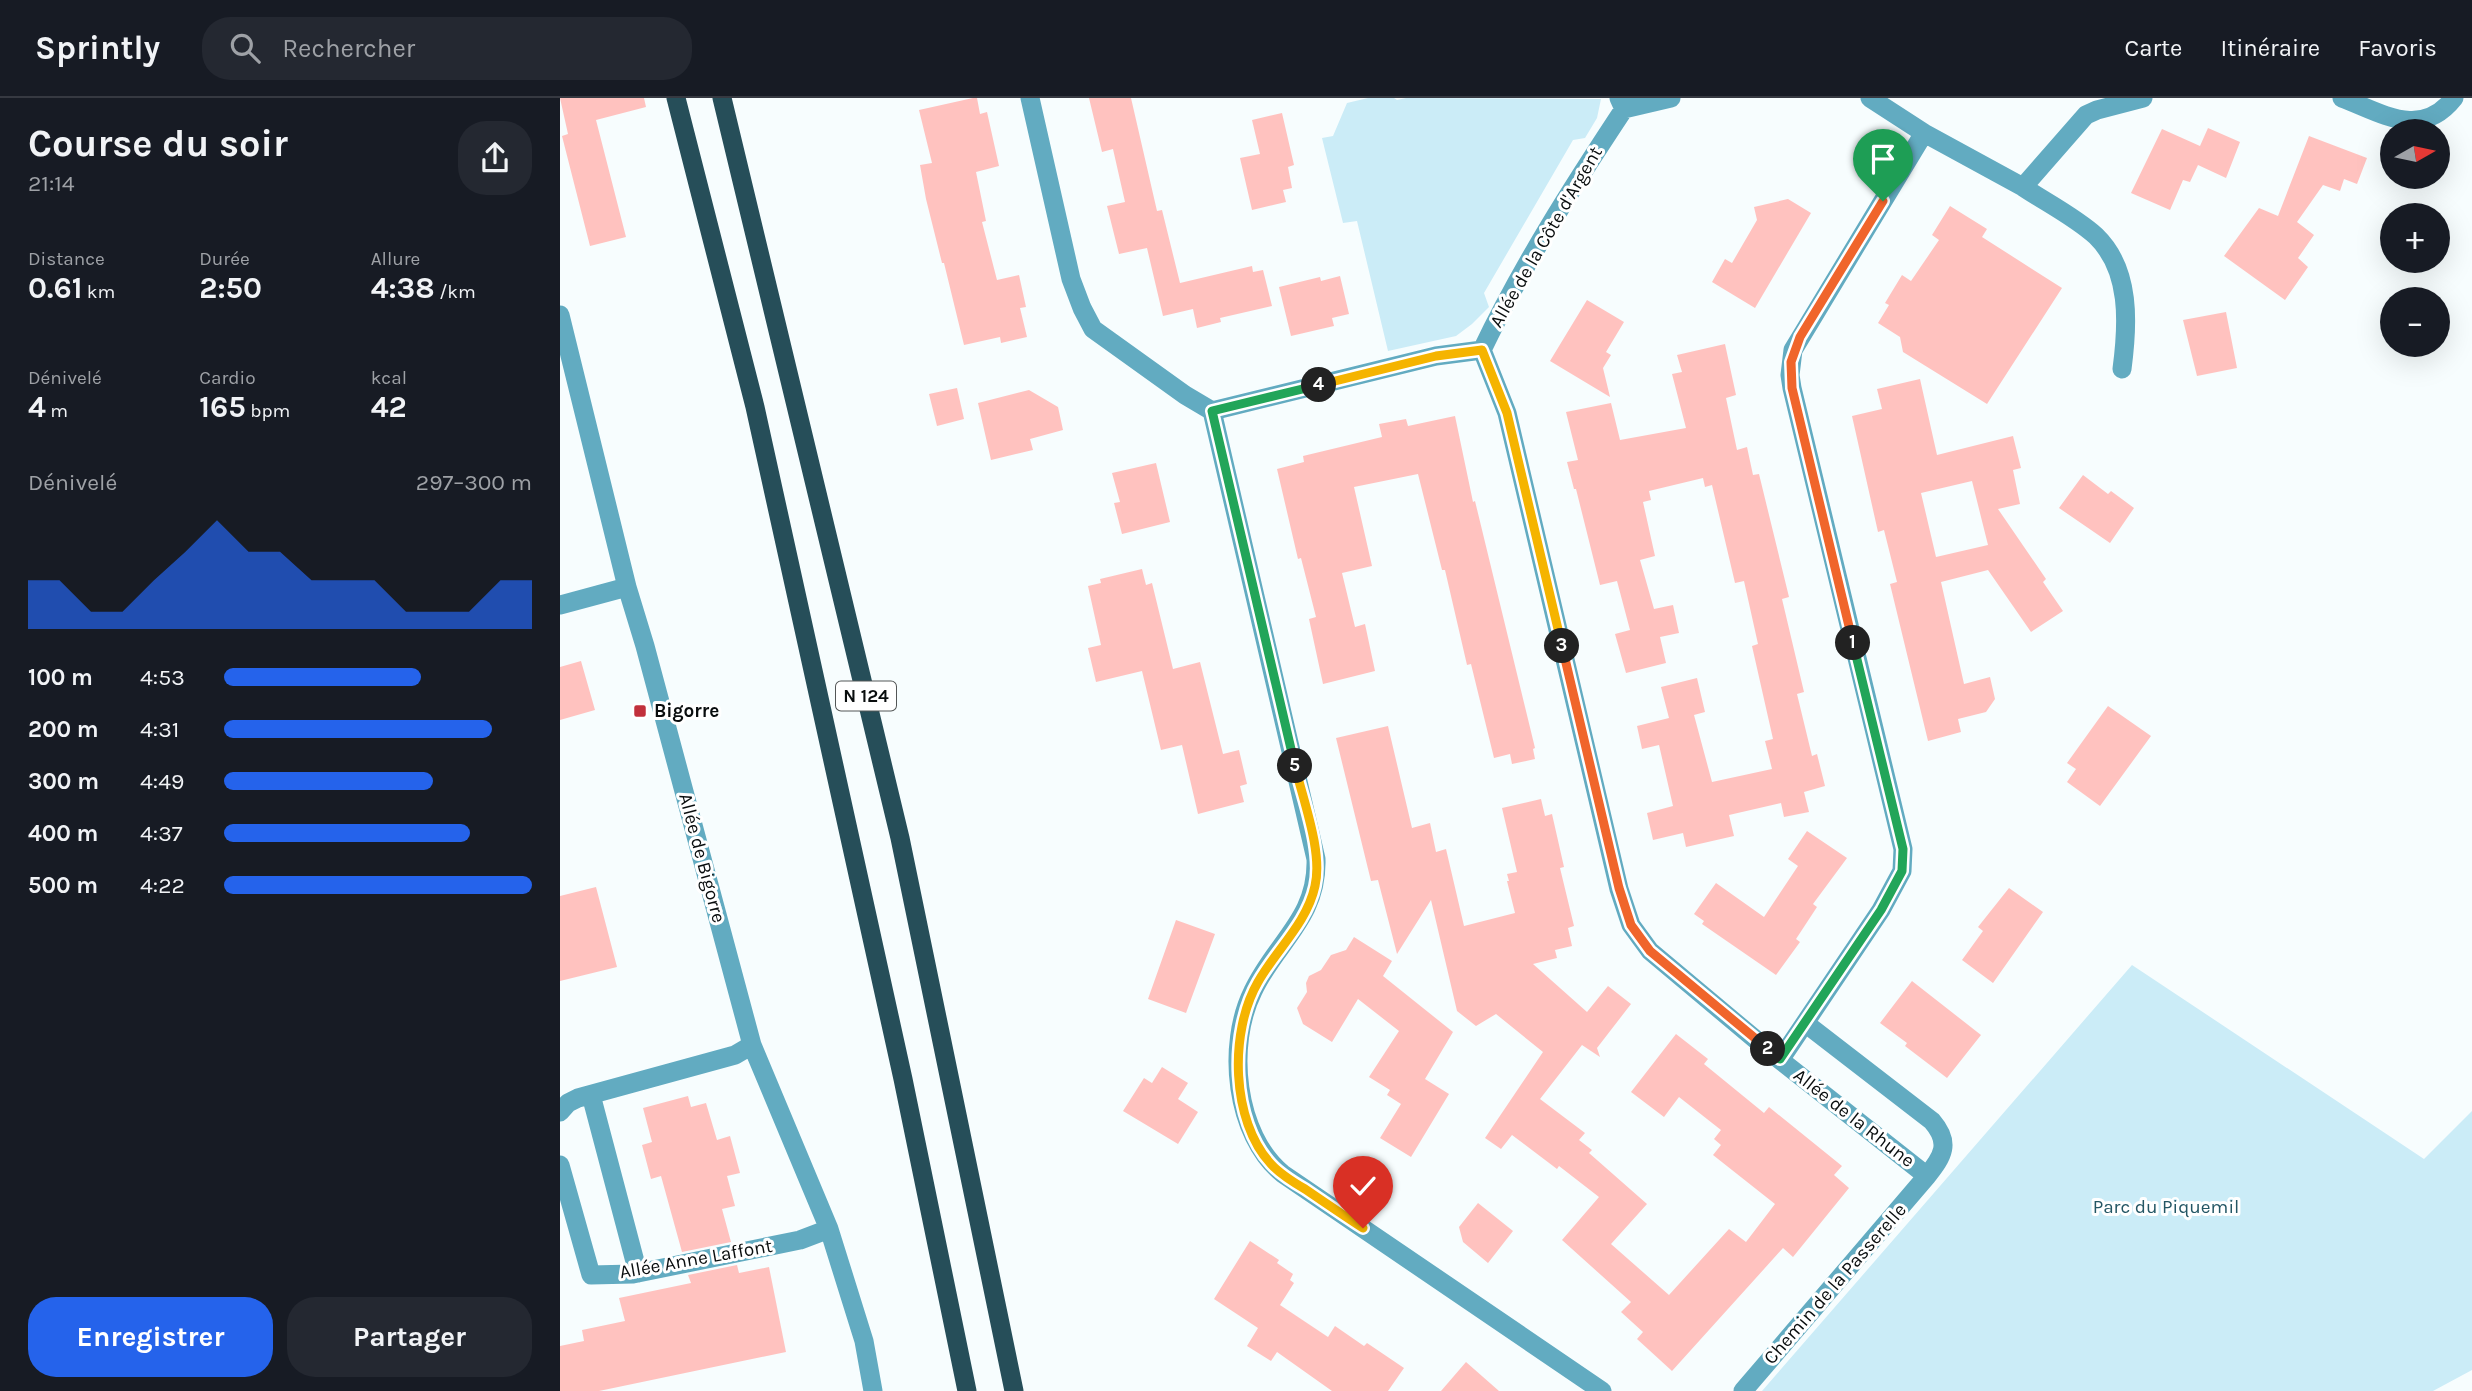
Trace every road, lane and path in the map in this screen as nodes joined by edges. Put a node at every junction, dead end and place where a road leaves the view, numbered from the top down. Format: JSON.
{"nodes":[{"id":1,"x":676,"y":98,"type":"edge"},
{"id":2,"x":722,"y":98,"type":"edge"},
{"id":3,"x":1030,"y":98,"type":"edge"},
{"id":4,"x":1671,"y":98,"type":"edge"},
{"id":5,"x":1870,"y":98,"type":"edge"},
{"id":6,"x":2143,"y":98,"type":"edge"},
{"id":7,"x":2342,"y":98,"type":"edge"},
{"id":8,"x":2454,"y":98,"type":"edge"},
{"id":9,"x":1622,"y":103,"type":"edge"},
{"id":10,"x":1924,"y":133,"type":"junction"},
{"id":11,"x":2023,"y":187,"type":"junction"},
{"id":12,"x":560,"y":315,"type":"edge"},
{"id":13,"x":1482,"y":350,"type":"junction"},
{"id":14,"x":2122,"y":369,"type":"dead end"},
{"id":15,"x":1212,"y":411,"type":"junction"},
{"id":16,"x":627,"y":587,"type":"junction"},
{"id":17,"x":560,"y":605,"type":"edge"},
{"id":18,"x":1805,"y":1023,"type":"junction"},
{"id":19,"x":752,"y":1045,"type":"junction"},
{"id":20,"x":1780,"y":1059,"type":"junction"},
{"id":21,"x":591,"y":1095,"type":"junction"},
{"id":22,"x":560,"y":1112,"type":"edge"},
{"id":23,"x":560,"y":1165,"type":"edge"},
{"id":24,"x":1927,"y":1176,"type":"junction"},
{"id":25,"x":829,"y":1229,"type":"junction"},
{"id":26,"x":638,"y":1273,"type":"junction"},
{"id":27,"x":873,"y":1391,"type":"edge"},
{"id":28,"x":967,"y":1391,"type":"edge"},
{"id":29,"x":1014,"y":1391,"type":"edge"},
{"id":30,"x":1602,"y":1391,"type":"edge"},
{"id":31,"x":1742,"y":1391,"type":"edge"}],
"edges":[{"from":1,"to":28,"type":"highway","number":"N 124"},
{"from":2,"to":29,"type":"highway","number":"N 124"},
{"from":3,"to":15,"type":"street"},
{"from":4,"to":9,"type":"street"},
{"from":5,"to":10,"type":"street"},
{"from":6,"to":11,"type":"street"},
{"from":7,"to":8,"type":"street"},
{"from":9,"to":13,"type":"street","name":"Allée de la Côte d'Argent"},
{"from":10,"to":11,"type":"street"},
{"from":10,"to":18,"type":"street"},
{"from":11,"to":14,"type":"street"},
{"from":12,"to":16,"type":"street","name":"Allée de Bigorre"},
{"from":13,"to":15,"type":"street","name":"Allée de la Côte d'Argent"},
{"from":13,"to":20,"type":"street","name":"Allée de la Rhune"},
{"from":15,"to":30,"type":"street"},
{"from":16,"to":17,"type":"street"},
{"from":16,"to":19,"type":"street","name":"Allée de Bigorre"},
{"from":18,"to":20,"type":"street"},
{"from":18,"to":24,"type":"street","name":"Chemin de la Passerelle"},
{"from":19,"to":21,"type":"street"},
{"from":19,"to":25,"type":"street","name":"Allée de Bigorre"},
{"from":20,"to":24,"type":"street","name":"Allée de la Rhune"},
{"from":21,"to":22,"type":"street"},
{"from":21,"to":26,"type":"street"},
{"from":23,"to":26,"type":"street","name":"Allée Anne Laffont"},
{"from":24,"to":31,"type":"street","name":"Chemin de la Passerelle"},
{"from":25,"to":26,"type":"street","name":"Allée Anne Laffont"},
{"from":25,"to":27,"type":"street","name":"Allée de Bigorre"}]}
